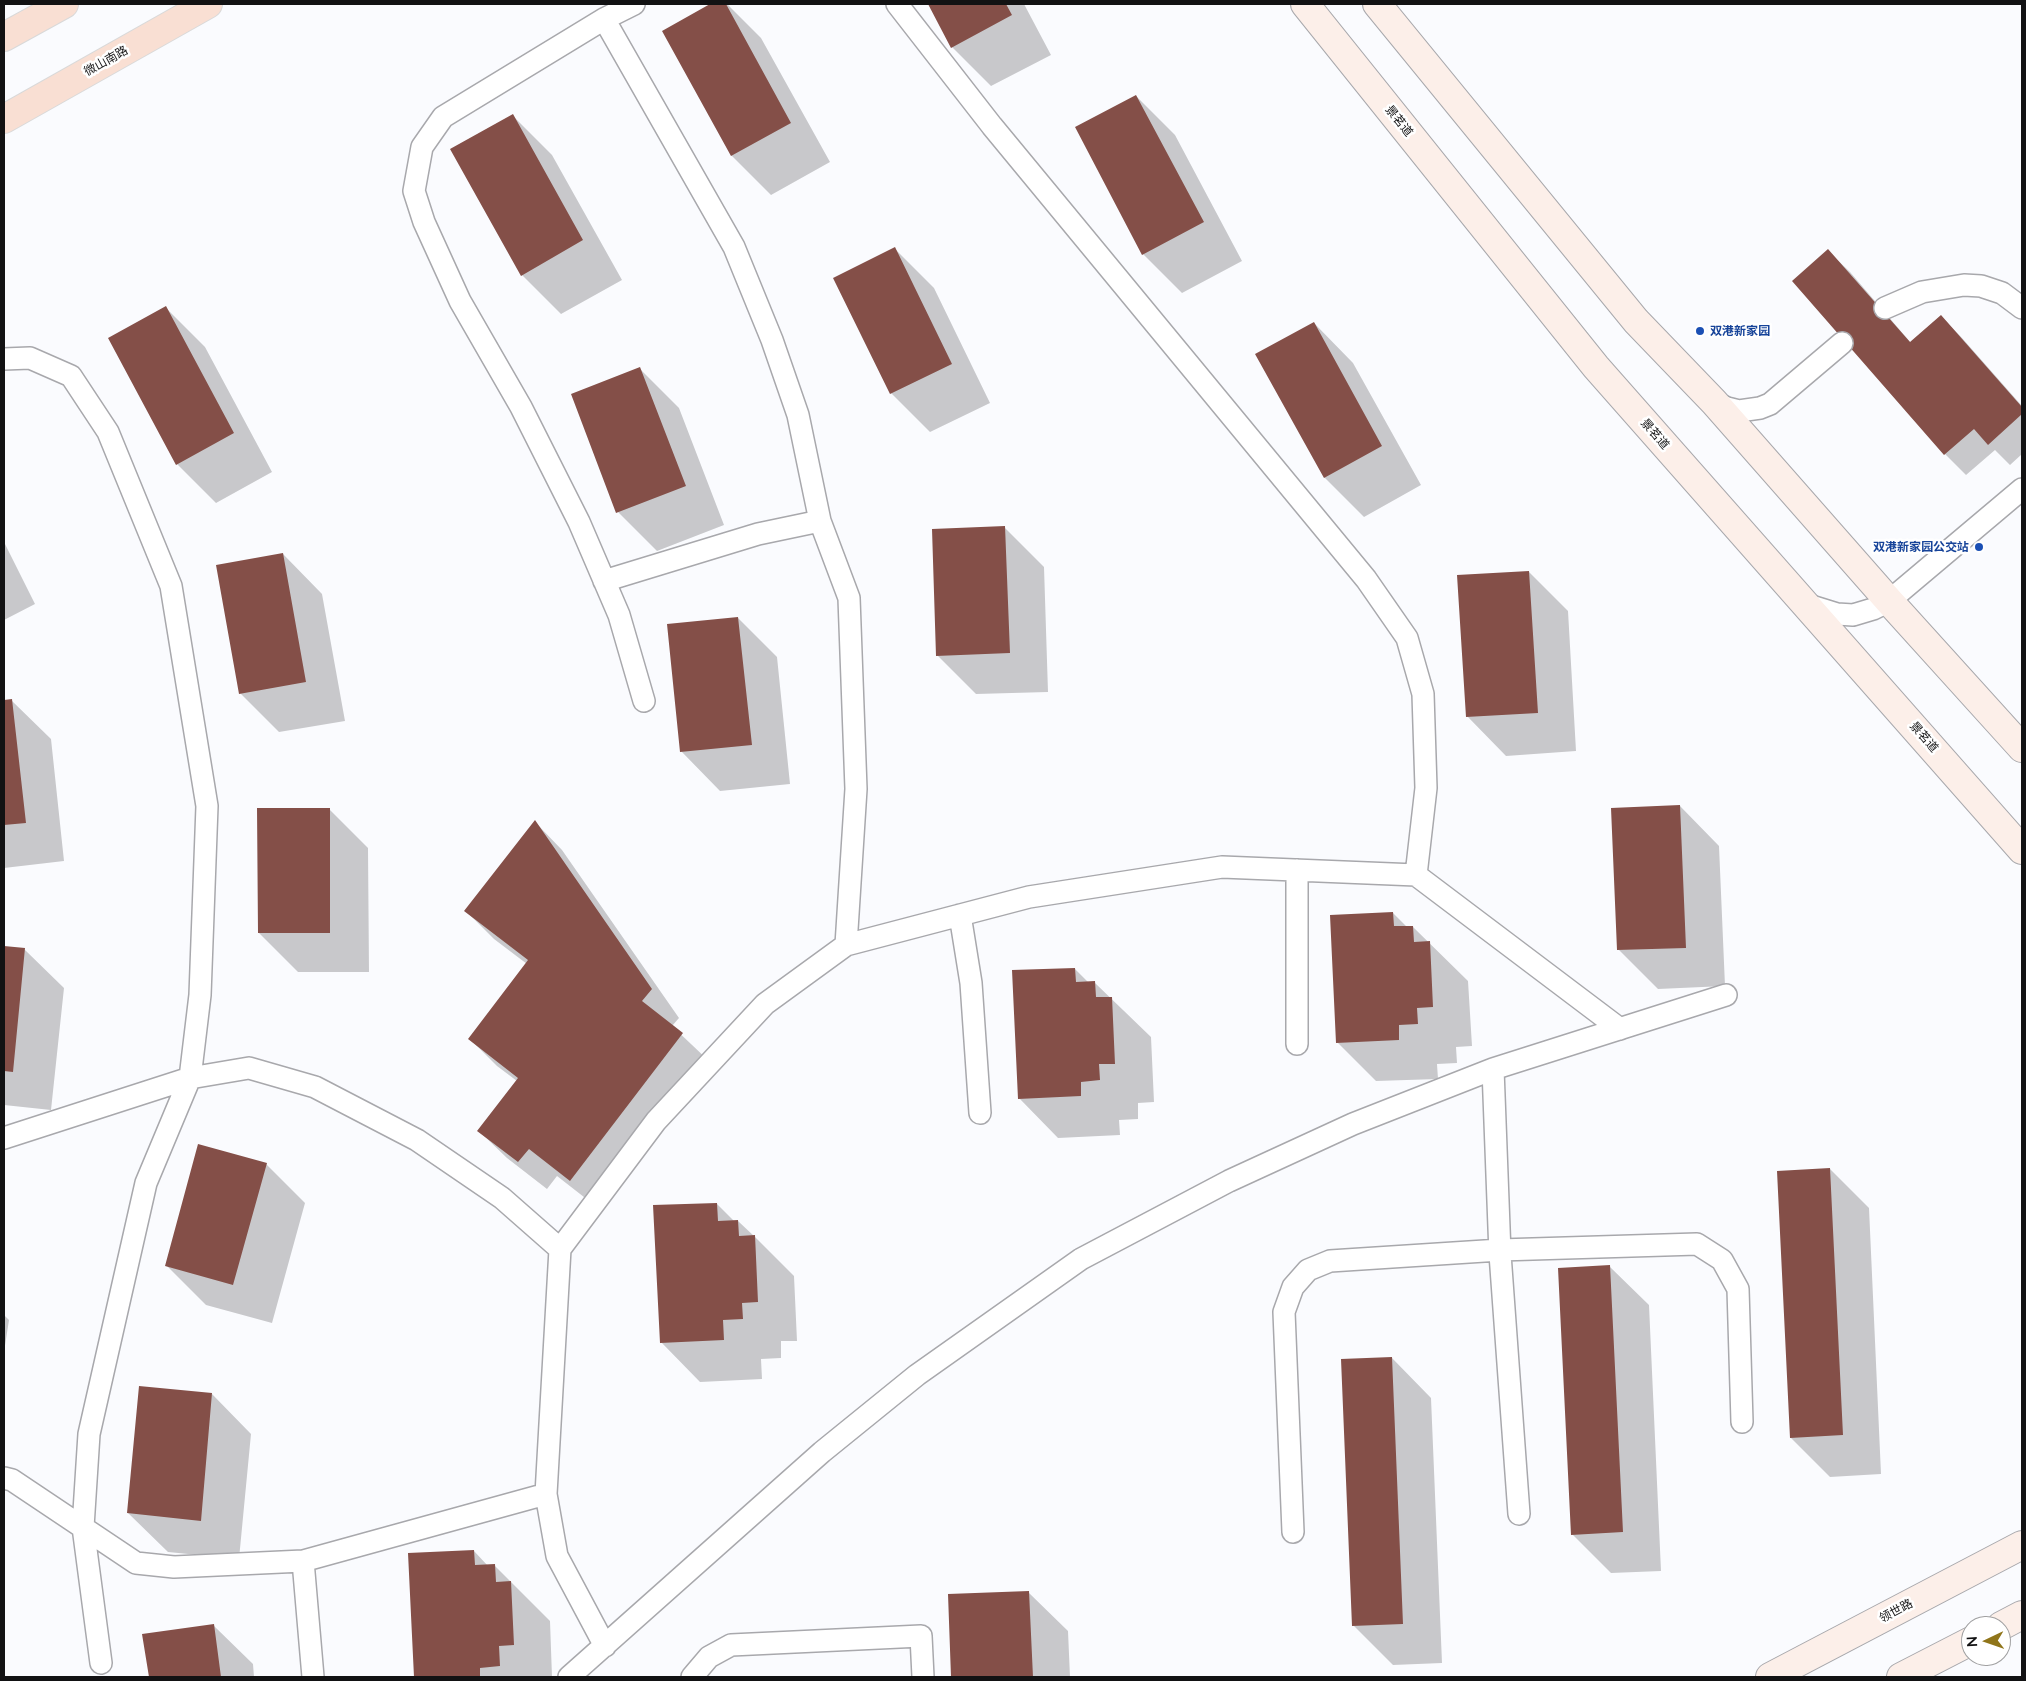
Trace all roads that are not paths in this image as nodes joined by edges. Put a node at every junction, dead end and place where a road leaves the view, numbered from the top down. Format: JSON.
{"nodes":[{"id":1,"x":64,"y":4,"type":"edge"},
{"id":2,"x":208,"y":4,"type":"edge"},
{"id":3,"x":634,"y":4,"type":"edge"},
{"id":4,"x":897,"y":4,"type":"edge"},
{"id":5,"x":1305,"y":4,"type":"edge"},
{"id":6,"x":1377,"y":4,"type":"edge"},
{"id":7,"x":604,"y":19,"type":"junction"},
{"id":8,"x":4,"y":37,"type":"edge"},
{"id":9,"x":4,"y":118,"type":"edge"},
{"id":10,"x":1885,"y":308,"type":"dead end"},
{"id":11,"x":2022,"y":308,"type":"edge"},
{"id":12,"x":1842,"y":343,"type":"dead end"},
{"id":13,"x":4,"y":359,"type":"edge"},
{"id":14,"x":1714,"y":402,"type":"junction"},
{"id":15,"x":2022,"y":489,"type":"edge"},
{"id":16,"x":820,"y":522,"type":"junction"},
{"id":17,"x":604,"y":581,"type":"junction"},
{"id":18,"x":1889,"y":601,"type":"junction"},
{"id":19,"x":1808,"y":604,"type":"junction"},
{"id":20,"x":644,"y":701,"type":"dead end"},
{"id":21,"x":2022,"y":748,"type":"edge"},
{"id":22,"x":2022,"y":850,"type":"edge"},
{"id":23,"x":1297,"y":870,"type":"junction"},
{"id":24,"x":1416,"y":874,"type":"junction"},
{"id":25,"x":960,"y":915,"type":"junction"},
{"id":26,"x":846,"y":945,"type":"junction"},
{"id":27,"x":1726,"y":995,"type":"dead end"},
{"id":28,"x":1620,"y":1029,"type":"junction"},
{"id":29,"x":1297,"y":1044,"type":"dead end"},
{"id":30,"x":1494,"y":1070,"type":"junction"},
{"id":31,"x":190,"y":1078,"type":"junction"},
{"id":32,"x":980,"y":1112,"type":"dead end"},
{"id":33,"x":4,"y":1138,"type":"edge"},
{"id":34,"x":560,"y":1249,"type":"junction"},
{"id":35,"x":1500,"y":1250,"type":"junction"},
{"id":36,"x":1742,"y":1422,"type":"dead end"},
{"id":37,"x":4,"y":1478,"type":"edge"},
{"id":38,"x":546,"y":1494,"type":"junction"},
{"id":39,"x":1519,"y":1514,"type":"dead end"},
{"id":40,"x":82,"y":1527,"type":"junction"},
{"id":41,"x":1292,"y":1532,"type":"dead end"},
{"id":42,"x":2022,"y":1544,"type":"edge"},
{"id":43,"x":303,"y":1561,"type":"junction"},
{"id":44,"x":605,"y":1646,"type":"junction"},
{"id":45,"x":1961,"y":1646,"type":"edge"},
{"id":46,"x":101,"y":1663,"type":"dead end"},
{"id":47,"x":314,"y":1677,"type":"edge"},
{"id":48,"x":570,"y":1677,"type":"edge"},
{"id":49,"x":692,"y":1677,"type":"edge"},
{"id":50,"x":923,"y":1677,"type":"edge"},
{"id":51,"x":1770,"y":1677,"type":"edge"},
{"id":52,"x":1901,"y":1677,"type":"edge"}],
"edges":[{"from":1,"to":8,"type":"main road"},
{"from":2,"to":9,"type":"main road","name":"微山南路"},
{"from":3,"to":7,"type":"lane"},
{"from":4,"to":24,"type":"lane"},
{"from":5,"to":19,"type":"street","name":"景茗道"},
{"from":6,"to":14,"type":"street"},
{"from":7,"to":16,"type":"lane"},
{"from":7,"to":17,"type":"lane"},
{"from":10,"to":11,"type":"lane"},
{"from":12,"to":14,"type":"lane"},
{"from":13,"to":31,"type":"lane"},
{"from":14,"to":18,"type":"street"},
{"from":15,"to":18,"type":"lane"},
{"from":16,"to":17,"type":"lane"},
{"from":16,"to":26,"type":"lane"},
{"from":17,"to":20,"type":"lane"},
{"from":18,"to":19,"type":"lane"},
{"from":18,"to":21,"type":"street"},
{"from":19,"to":22,"type":"street","name":"景茗道"},
{"from":23,"to":24,"type":"lane"},
{"from":23,"to":25,"type":"lane"},
{"from":23,"to":29,"type":"lane"},
{"from":24,"to":28,"type":"lane"},
{"from":25,"to":26,"type":"lane"},
{"from":25,"to":32,"type":"lane"},
{"from":26,"to":34,"type":"lane"},
{"from":27,"to":28,"type":"lane"},
{"from":28,"to":30,"type":"lane"},
{"from":30,"to":35,"type":"lane"},
{"from":30,"to":44,"type":"lane"},
{"from":31,"to":33,"type":"lane"},
{"from":31,"to":34,"type":"lane"},
{"from":31,"to":40,"type":"lane"},
{"from":34,"to":38,"type":"lane"},
{"from":35,"to":36,"type":"lane"},
{"from":35,"to":39,"type":"lane"},
{"from":35,"to":41,"type":"lane"},
{"from":37,"to":40,"type":"lane"},
{"from":38,"to":43,"type":"lane"},
{"from":38,"to":44,"type":"lane"},
{"from":40,"to":43,"type":"lane"},
{"from":40,"to":46,"type":"lane"},
{"from":42,"to":51,"type":"street","name":"领世路"},
{"from":43,"to":47,"type":"lane"},
{"from":44,"to":48,"type":"lane"},
{"from":45,"to":52,"type":"street"},
{"from":49,"to":50,"type":"lane"}]}
